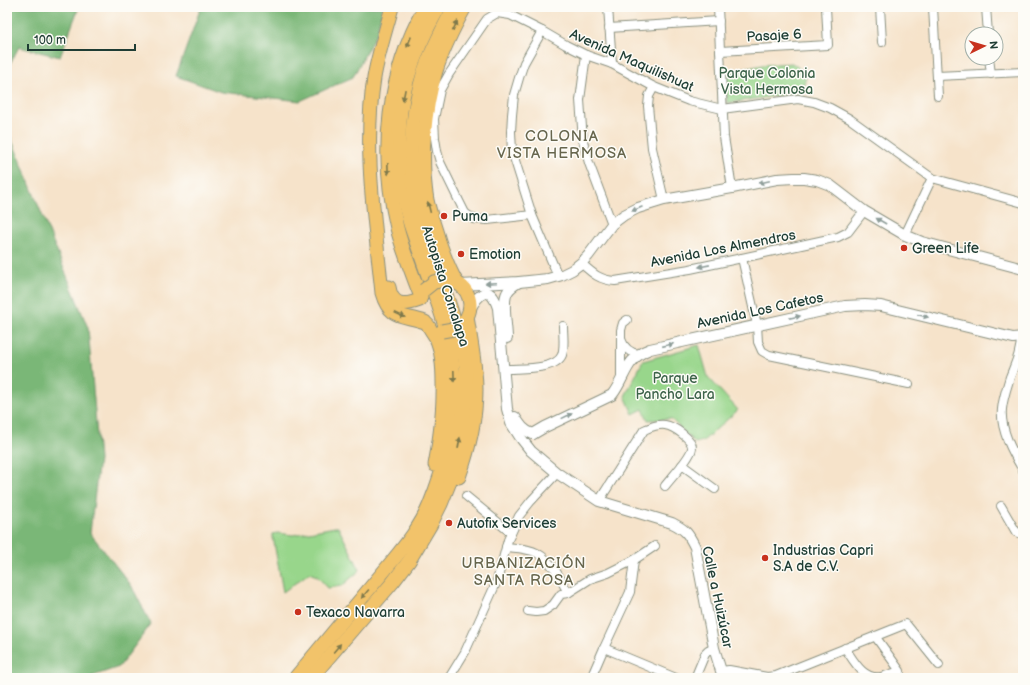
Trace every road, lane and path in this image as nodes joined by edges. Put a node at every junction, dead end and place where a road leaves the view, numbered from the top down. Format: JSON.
{"nodes":[{"id":1,"x":392,"y":7,"type":"edge"},
{"id":2,"x":399,"y":7,"type":"edge"},
{"id":3,"x":426,"y":7,"type":"edge"},
{"id":4,"x":439,"y":7,"type":"edge"},
{"id":5,"x":454,"y":7,"type":"edge"},
{"id":6,"x":465,"y":7,"type":"edge"},
{"id":7,"x":608,"y":7,"type":"edge"},
{"id":8,"x":718,"y":7,"type":"edge"},
{"id":9,"x":826,"y":7,"type":"edge"},
{"id":10,"x":880,"y":7,"type":"edge"},
{"id":11,"x":933,"y":7,"type":"edge"},
{"id":12,"x":986,"y":7,"type":"edge"},
{"id":13,"x":719,"y":21,"type":"junction"},
{"id":14,"x":987,"y":26,"type":"edge"},
{"id":15,"x":609,"y":28,"type":"junction"},
{"id":16,"x":542,"y":31,"type":"junction"},
{"id":17,"x":882,"y":42,"type":"dead end"},
{"id":18,"x":720,"y":51,"type":"junction"},
{"id":19,"x":586,"y":55,"type":"junction"},
{"id":20,"x":612,"y":64,"type":"junction"},
{"id":21,"x":990,"y":66,"type":"edge"},
{"id":22,"x":1023,"y":72,"type":"edge"},
{"id":23,"x":990,"y":74,"type":"junction"},
{"id":24,"x":937,"y":76,"type":"junction"},
{"id":25,"x":654,"y":86,"type":"junction"},
{"id":26,"x":938,"y":96,"type":"dead end"},
{"id":27,"x":722,"y":109,"type":"junction"},
{"id":28,"x":932,"y":178,"type":"junction"},
{"id":29,"x":732,"y":188,"type":"junction"},
{"id":30,"x":664,"y":200,"type":"junction"},
{"id":31,"x":1023,"y":203,"type":"edge"},
{"id":32,"x":864,"y":211,"type":"junction"},
{"id":33,"x":532,"y":215,"type":"junction"},
{"id":34,"x":612,"y":224,"type":"junction"},
{"id":35,"x":905,"y":235,"type":"junction"},
{"id":36,"x":742,"y":258,"type":"junction"},
{"id":37,"x":581,"y":263,"type":"junction"},
{"id":38,"x":1023,"y":269,"type":"edge"},
{"id":39,"x":558,"y":276,"type":"junction"},
{"id":40,"x":519,"y":282,"type":"junction"},
{"id":41,"x":454,"y":283,"type":"junction"},
{"id":42,"x":422,"y":295,"type":"junction"},
{"id":43,"x":466,"y":317,"type":"junction"},
{"id":44,"x":627,"y":320,"type":"dead end"},
{"id":45,"x":426,"y":323,"type":"junction"},
{"id":46,"x":757,"y":325,"type":"junction"},
{"id":47,"x":563,"y":326,"type":"dead end"},
{"id":48,"x":1022,"y":338,"type":"edge"},
{"id":49,"x":621,"y":339,"type":"junction"},
{"id":50,"x":639,"y":354,"type":"junction"},
{"id":51,"x":509,"y":369,"type":"junction"},
{"id":52,"x":621,"y":380,"type":"junction"},
{"id":53,"x":909,"y":384,"type":"dead end"},
{"id":54,"x":513,"y":427,"type":"junction"},
{"id":55,"x":530,"y":433,"type":"junction"},
{"id":56,"x":531,"y":451,"type":"junction"},
{"id":57,"x":682,"y":465,"type":"junction"},
{"id":58,"x":1023,"y":470,"type":"edge"},
{"id":59,"x":557,"y":473,"type":"junction"},
{"id":60,"x":665,"y":486,"type":"dead end"},
{"id":61,"x":715,"y":489,"type":"dead end"},
{"id":62,"x":466,"y":496,"type":"dead end"},
{"id":63,"x":599,"y":501,"type":"junction"},
{"id":64,"x":1001,"y":506,"type":"dead end"},
{"id":65,"x":1023,"y":532,"type":"edge"},
{"id":66,"x":511,"y":533,"type":"junction"},
{"id":67,"x":655,"y":546,"type":"dead end"},
{"id":68,"x":506,"y":547,"type":"junction"},
{"id":69,"x":634,"y":560,"type":"junction"},
{"id":70,"x":377,"y":580,"type":"junction"},
{"id":71,"x":393,"y":582,"type":"junction"},
{"id":72,"x":568,"y":593,"type":"junction"},
{"id":73,"x":528,"y":611,"type":"dead end"},
{"id":74,"x":875,"y":636,"type":"junction"},
{"id":75,"x":604,"y":648,"type":"junction"},
{"id":76,"x":714,"y":648,"type":"junction"},
{"id":77,"x":845,"y":648,"type":"junction"},
{"id":78,"x":939,"y":665,"type":"dead end"},
{"id":79,"x":722,"y":675,"type":"edge"},
{"id":80,"x":295,"y":678,"type":"edge"},
{"id":81,"x":311,"y":678,"type":"edge"},
{"id":82,"x":449,"y":678,"type":"edge"},
{"id":83,"x":591,"y":678,"type":"edge"},
{"id":84,"x":676,"y":678,"type":"edge"},
{"id":85,"x":695,"y":678,"type":"edge"}],
"edges":[{"from":1,"to":45,"type":"highway","one_way":true},
{"from":2,"to":42,"type":"highway"},
{"from":3,"to":42,"type":"highway","one_way":true},
{"from":4,"to":70,"type":"highway","name":"Autopista Comalapa","one_way":true},
{"from":71,"to":5,"type":"highway","name":"Autopista Comalapa","one_way":true},
{"from":41,"to":6,"type":"highway","one_way":true},
{"from":7,"to":15,"type":"street"},
{"from":8,"to":13,"type":"street"},
{"from":9,"to":18,"type":"street","name":"Pasaje 6"},
{"from":10,"to":17,"type":"street"},
{"from":11,"to":24,"type":"street"},
{"from":12,"to":14,"type":"street"},
{"from":13,"to":15,"type":"street"},
{"from":13,"to":18,"type":"street"},
{"from":15,"to":20,"type":"street"},
{"from":16,"to":19,"type":"street","name":"Avenida Maquilishuat"},
{"from":16,"to":33,"type":"street"},
{"from":16,"to":33,"type":"street","name":"Avenida Maquilishuat"},
{"from":18,"to":27,"type":"street"},
{"from":19,"to":20,"type":"street","name":"Avenida Maquilishuat"},
{"from":19,"to":34,"type":"street"},
{"from":20,"to":25,"type":"street","name":"Avenida Maquilishuat"},
{"from":21,"to":23,"type":"street"},
{"from":22,"to":23,"type":"street"},
{"from":23,"to":24,"type":"street"},
{"from":24,"to":26,"type":"street"},
{"from":25,"to":27,"type":"street","name":"Avenida Maquilishuat"},
{"from":25,"to":30,"type":"street"},
{"from":27,"to":28,"type":"street","name":"Avenida Maquilishuat"},
{"from":27,"to":29,"type":"street"},
{"from":28,"to":31,"type":"street","name":"Avenida Maquilishuat"},
{"from":28,"to":35,"type":"street"},
{"from":29,"to":30,"type":"street"},
{"from":32,"to":29,"type":"street","one_way":true},
{"from":30,"to":34,"type":"street","one_way":true},
{"from":35,"to":32,"type":"street","one_way":true},
{"from":32,"to":36,"type":"street","name":"Avenida Los Almendros"},
{"from":33,"to":39,"type":"street"},
{"from":34,"to":37,"type":"street"},
{"from":35,"to":38,"type":"street"},
{"from":36,"to":37,"type":"street","name":"Avenida Los Almendros","one_way":true},
{"from":36,"to":46,"type":"street"},
{"from":37,"to":39,"type":"street"},
{"from":39,"to":40,"type":"street"},
{"from":40,"to":41,"type":"street","one_way":true},
{"from":40,"to":51,"type":"street"},
{"from":41,"to":42,"type":"highway","bridge":true},
{"from":41,"to":43,"type":"highway"},
{"from":42,"to":45,"type":"highway"},
{"from":43,"to":45,"type":"highway","bridge":true},
{"from":43,"to":54,"type":"street","name":"Calle a Huizúcar"},
{"from":43,"to":71,"type":"highway"},
{"from":44,"to":49,"type":"street"},
{"from":45,"to":70,"type":"highway"},
{"from":46,"to":48,"type":"street","name":"Avenida Los Cafetos","one_way":true},
{"from":50,"to":46,"type":"street","name":"Avenida Los Cafetos","one_way":true},
{"from":46,"to":53,"type":"street"},
{"from":47,"to":51,"type":"street"},
{"from":48,"to":58,"type":"street"},
{"from":49,"to":50,"type":"street"},
{"from":49,"to":52,"type":"street"},
{"from":50,"to":52,"type":"street"},
{"from":51,"to":55,"type":"street"},
{"from":55,"to":52,"type":"street","one_way":true},
{"from":54,"to":55,"type":"street"},
{"from":54,"to":56,"type":"street","name":"Calle a Huizúcar"},
{"from":55,"to":56,"type":"street"},
{"from":56,"to":59,"type":"street","name":"Calle a Huizúcar"},
{"from":57,"to":60,"type":"street"},
{"from":57,"to":61,"type":"street"},
{"from":57,"to":63,"type":"street"},
{"from":59,"to":63,"type":"street","name":"Calle a Huizúcar"},
{"from":59,"to":66,"type":"street"},
{"from":62,"to":66,"type":"street"},
{"from":63,"to":76,"type":"street","name":"Calle a Huizúcar"},
{"from":64,"to":65,"type":"street"},
{"from":66,"to":68,"type":"street"},
{"from":67,"to":69,"type":"street"},
{"from":68,"to":72,"type":"street"},
{"from":68,"to":82,"type":"street"},
{"from":69,"to":72,"type":"street"},
{"from":69,"to":75,"type":"street"},
{"from":70,"to":80,"type":"highway","name":"Autopista Comalapa","one_way":true},
{"from":81,"to":71,"type":"highway","name":"Autopista Comalapa","one_way":true},
{"from":72,"to":73,"type":"street"},
{"from":74,"to":77,"type":"street"},
{"from":74,"to":77,"type":"street"},
{"from":74,"to":78,"type":"street"},
{"from":75,"to":83,"type":"street"},
{"from":75,"to":84,"type":"street"},
{"from":76,"to":79,"type":"street","name":"Calle a Huizúcar"},
{"from":76,"to":85,"type":"street"},
{"from":77,"to":79,"type":"street"}]}
